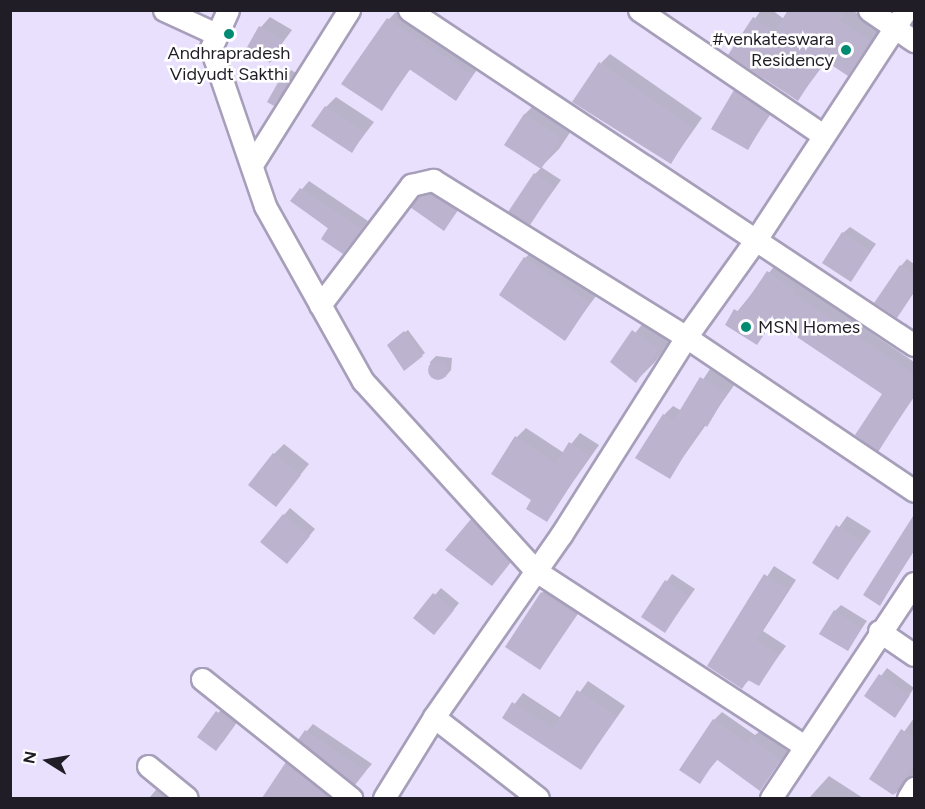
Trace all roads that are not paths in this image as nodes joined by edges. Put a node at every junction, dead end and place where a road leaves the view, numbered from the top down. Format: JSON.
{"nodes":[{"id":1,"x":164,"y":10,"type":"edge"},
{"id":2,"x":228,"y":10,"type":"edge"},
{"id":3,"x":349,"y":10,"type":"edge"},
{"id":4,"x":409,"y":10,"type":"edge"},
{"id":5,"x":639,"y":10,"type":"edge"},
{"id":6,"x":869,"y":10,"type":"edge"},
{"id":7,"x":900,"y":19,"type":"edge"},
{"id":8,"x":214,"y":33,"type":"junction"},
{"id":9,"x":915,"y":41,"type":"edge"},
{"id":10,"x":824,"y":135,"type":"junction"},
{"id":11,"x":253,"y":163,"type":"junction"},
{"id":12,"x":757,"y":238,"type":"junction"},
{"id":13,"x":320,"y":305,"type":"junction"},
{"id":14,"x":686,"y":337,"type":"junction"},
{"id":15,"x":915,"y":345,"type":"edge"},
{"id":16,"x":915,"y":491,"type":"edge"},
{"id":17,"x":536,"y":571,"type":"junction"},
{"id":18,"x":915,"y":583,"type":"edge"},
{"id":19,"x":881,"y":633,"type":"junction"},
{"id":20,"x":915,"y":655,"type":"edge"},
{"id":21,"x":202,"y":679,"type":"dead end"},
{"id":22,"x":434,"y":717,"type":"junction"},
{"id":23,"x":804,"y":746,"type":"junction"},
{"id":24,"x":148,"y":766,"type":"dead end"},
{"id":25,"x":915,"y":789,"type":"edge"},
{"id":26,"x":188,"y":798,"type":"edge"},
{"id":27,"x":351,"y":798,"type":"edge"},
{"id":28,"x":384,"y":798,"type":"edge"},
{"id":29,"x":538,"y":798,"type":"edge"},
{"id":30,"x":771,"y":798,"type":"edge"},
{"id":31,"x":908,"y":798,"type":"edge"}],
"edges":[{"from":1,"to":8,"type":"street"},
{"from":2,"to":8,"type":"street"},
{"from":3,"to":11,"type":"street"},
{"from":4,"to":12,"type":"street"},
{"from":5,"to":10,"type":"street"},
{"from":6,"to":7,"type":"street"},
{"from":7,"to":9,"type":"street"},
{"from":7,"to":10,"type":"street"},
{"from":8,"to":11,"type":"street"},
{"from":10,"to":12,"type":"street"},
{"from":11,"to":13,"type":"street"},
{"from":12,"to":14,"type":"street"},
{"from":12,"to":15,"type":"street"},
{"from":13,"to":14,"type":"street"},
{"from":13,"to":17,"type":"street"},
{"from":14,"to":16,"type":"street"},
{"from":14,"to":17,"type":"street"},
{"from":17,"to":22,"type":"street"},
{"from":17,"to":23,"type":"street"},
{"from":18,"to":19,"type":"street"},
{"from":19,"to":20,"type":"street"},
{"from":19,"to":23,"type":"street"},
{"from":21,"to":27,"type":"street"},
{"from":22,"to":28,"type":"street"},
{"from":22,"to":29,"type":"street"},
{"from":23,"to":30,"type":"street"},
{"from":24,"to":26,"type":"street"},
{"from":25,"to":31,"type":"street"}]}
